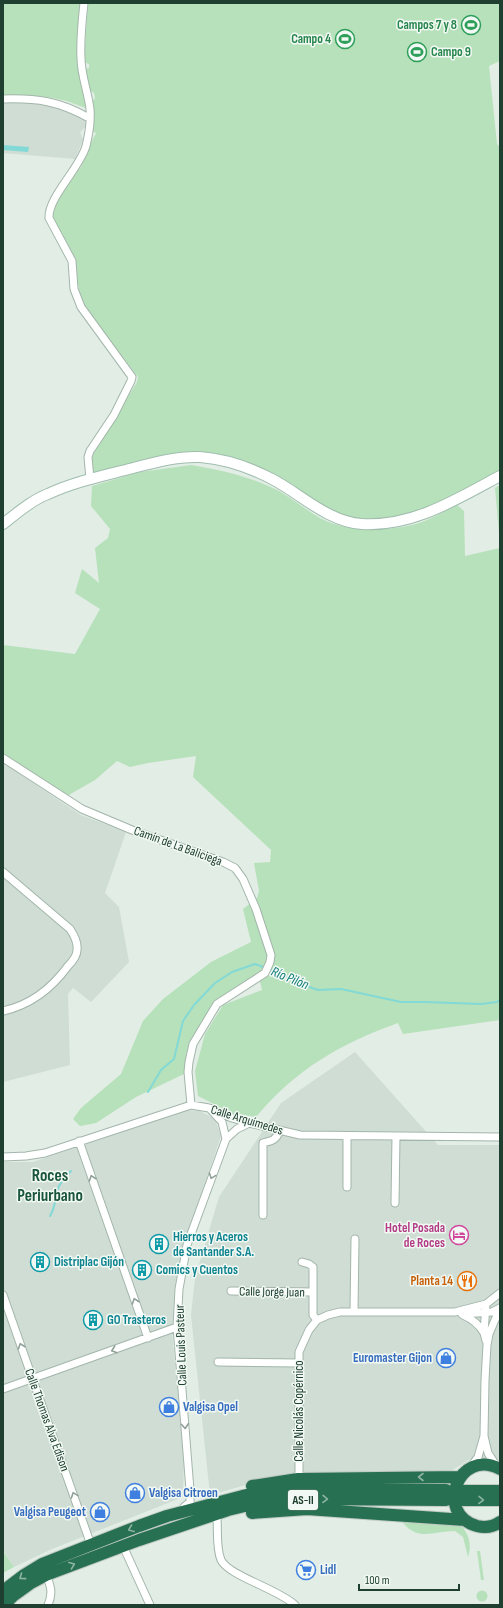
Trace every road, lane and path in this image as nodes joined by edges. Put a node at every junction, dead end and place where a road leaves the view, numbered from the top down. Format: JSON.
{"nodes":[{"id":1,"x":84,"y":3,"type":"edge"},
{"id":2,"x":3,"y":99,"type":"edge"},
{"id":3,"x":89,"y":118,"type":"junction"},
{"id":4,"x":500,"y":476,"type":"edge"},
{"id":5,"x":90,"y":479,"type":"junction"},
{"id":6,"x":3,"y":524,"type":"edge"},
{"id":7,"x":3,"y":758,"type":"edge"},
{"id":8,"x":3,"y":872,"type":"edge"},
{"id":9,"x":3,"y":1012,"type":"edge"},
{"id":10,"x":192,"y":1105,"type":"junction"},
{"id":11,"x":209,"y":1108,"type":"junction"},
{"id":12,"x":249,"y":1123,"type":"junction"},
{"id":13,"x":279,"y":1130,"type":"junction"},
{"id":14,"x":347,"y":1136,"type":"junction"},
{"id":15,"x":396,"y":1136,"type":"junction"},
{"id":16,"x":498,"y":1137,"type":"edge"},
{"id":17,"x":226,"y":1139,"type":"junction"},
{"id":18,"x":79,"y":1141,"type":"junction"},
{"id":19,"x":3,"y":1157,"type":"edge"},
{"id":20,"x":347,"y":1187,"type":"dead end"},
{"id":21,"x":395,"y":1203,"type":"dead end"},
{"id":22,"x":263,"y":1215,"type":"dead end"},
{"id":23,"x":355,"y":1239,"type":"dead end"},
{"id":24,"x":302,"y":1262,"type":"dead end"},
{"id":25,"x":231,"y":1291,"type":"dead end"},
{"id":26,"x":313,"y":1292,"type":"junction"},
{"id":27,"x":500,"y":1292,"type":"edge"},
{"id":28,"x":3,"y":1295,"type":"edge"},
{"id":29,"x":486,"y":1304,"type":"junction"},
{"id":30,"x":479,"y":1307,"type":"junction"},
{"id":31,"x":500,"y":1308,"type":"edge"},
{"id":32,"x":354,"y":1312,"type":"junction"},
{"id":33,"x":458,"y":1313,"type":"junction"},
{"id":34,"x":485,"y":1313,"type":"junction"},
{"id":35,"x":317,"y":1320,"type":"junction"},
{"id":36,"x":178,"y":1327,"type":"junction"},
{"id":37,"x":486,"y":1333,"type":"junction"},
{"id":38,"x":148,"y":1338,"type":"junction"},
{"id":39,"x":218,"y":1362,"type":"dead end"},
{"id":40,"x":299,"y":1363,"type":"junction"},
{"id":41,"x":32,"y":1378,"type":"junction"},
{"id":42,"x":3,"y":1388,"type":"edge"},
{"id":43,"x":484,"y":1436,"type":"junction"},
{"id":44,"x":470,"y":1468,"type":"junction"},
{"id":45,"x":498,"y":1468,"type":"edge"},
{"id":46,"x":460,"y":1477,"type":"junction"},
{"id":47,"x":298,"y":1479,"type":"junction"},
{"id":48,"x":500,"y":1491,"type":"edge"},
{"id":49,"x":500,"y":1500,"type":"edge"},
{"id":50,"x":184,"y":1507,"type":"junction"},
{"id":51,"x":167,"y":1516,"type":"junction"},
{"id":52,"x":217,"y":1519,"type":"junction"},
{"id":53,"x":465,"y":1520,"type":"junction"},
{"id":54,"x":499,"y":1523,"type":"edge"},
{"id":55,"x":165,"y":1531,"type":"junction"},
{"id":56,"x":91,"y":1545,"type":"junction"},
{"id":57,"x":123,"y":1546,"type":"junction"},
{"id":58,"x":46,"y":1575,"type":"junction"},
{"id":59,"x":5,"y":1601,"type":"edge"},
{"id":60,"x":48,"y":1605,"type":"edge"},
{"id":61,"x":150,"y":1605,"type":"edge"},
{"id":62,"x":295,"y":1605,"type":"edge"}],
"edges":[{"from":1,"to":3,"type":"street"},
{"from":2,"to":3,"type":"street"},
{"from":3,"to":5,"type":"street"},
{"from":4,"to":5,"type":"street"},
{"from":5,"to":6,"type":"street"},
{"from":7,"to":10,"type":"street","name":"Camín de La Baliciega"},
{"from":8,"to":9,"type":"street"},
{"from":10,"to":11,"type":"street","name":"Calle Arquímedes"},
{"from":10,"to":18,"type":"street","name":"Calle Arquímedes"},
{"from":11,"to":12,"type":"street","name":"Calle Arquímedes"},
{"from":11,"to":17,"type":"street"},
{"from":12,"to":13,"type":"street","name":"Calle Arquímedes"},
{"from":12,"to":17,"type":"street"},
{"from":13,"to":14,"type":"street","name":"Calle Arquímedes"},
{"from":13,"to":22,"type":"street"},
{"from":14,"to":15,"type":"street","name":"Calle Arquímedes"},
{"from":14,"to":20,"type":"street"},
{"from":15,"to":16,"type":"street","name":"Calle Arquímedes"},
{"from":15,"to":21,"type":"street"},
{"from":17,"to":36,"type":"street","name":"Calle Louis Pasteur","one_way":true},
{"from":18,"to":19,"type":"street","name":"Calle Arquímedes"},
{"from":38,"to":18,"type":"street","one_way":true},
{"from":23,"to":32,"type":"street"},
{"from":24,"to":26,"type":"street","name":"Calle Jorge Juan"},
{"from":25,"to":26,"type":"street","name":"Calle Jorge Juan"},
{"from":26,"to":35,"type":"street","name":"Calle Jorge Juan"},
{"from":27,"to":29,"type":"street"},
{"from":41,"to":28,"type":"street","name":"Calle Thomas Alva Edison","one_way":true},
{"from":29,"to":30,"type":"street"},
{"from":29,"to":34,"type":"street"},
{"from":30,"to":33,"type":"street"},
{"from":30,"to":34,"type":"street"},
{"from":31,"to":34,"type":"street"},
{"from":31,"to":37,"type":"street"},
{"from":32,"to":33,"type":"street"},
{"from":32,"to":35,"type":"street"},
{"from":33,"to":34,"type":"street"},
{"from":33,"to":37,"type":"street"},
{"from":34,"to":37,"type":"street"},
{"from":35,"to":40,"type":"street","name":"Calle Nicolás Copérnico"},
{"from":36,"to":38,"type":"street"},
{"from":36,"to":50,"type":"street","name":"Calle Louis Pasteur","one_way":true},
{"from":37,"to":43,"type":"street"},
{"from":38,"to":41,"type":"street","one_way":true},
{"from":39,"to":40,"type":"street"},
{"from":40,"to":47,"type":"street","name":"Calle Nicolás Copérnico"},
{"from":41,"to":42,"type":"street"},
{"from":56,"to":41,"type":"street","name":"Calle Thomas Alva Edison","one_way":true},
{"from":43,"to":44,"type":"street"},
{"from":43,"to":45,"type":"street"},
{"from":44,"to":45,"type":"highway"},
{"from":44,"to":46,"type":"highway"},
{"from":46,"to":47,"type":"highway","one_way":true},
{"from":46,"to":53,"type":"highway"},
{"from":47,"to":50,"type":"highway"},
{"from":48,"to":49,"type":"highway","one_way":true},
{"from":50,"to":51,"type":"highway"},
{"from":55,"to":51,"type":"highway","number":"AS-II","one_way":true},
{"from":51,"to":56,"type":"highway","number":"AS-II","one_way":true},
{"from":52,"to":53,"type":"highway"},
{"from":52,"to":55,"type":"highway"},
{"from":52,"to":62,"type":"street"},
{"from":53,"to":54,"type":"highway"},
{"from":55,"to":57,"type":"highway","number":"AS-II"},
{"from":56,"to":59,"type":"highway","number":"AS-II","one_way":true},
{"from":58,"to":57,"type":"highway","number":"AS-II","one_way":true},
{"from":57,"to":61,"type":"street"},
{"from":58,"to":59,"type":"highway","number":"AS-II"},
{"from":58,"to":60,"type":"street"}]}
